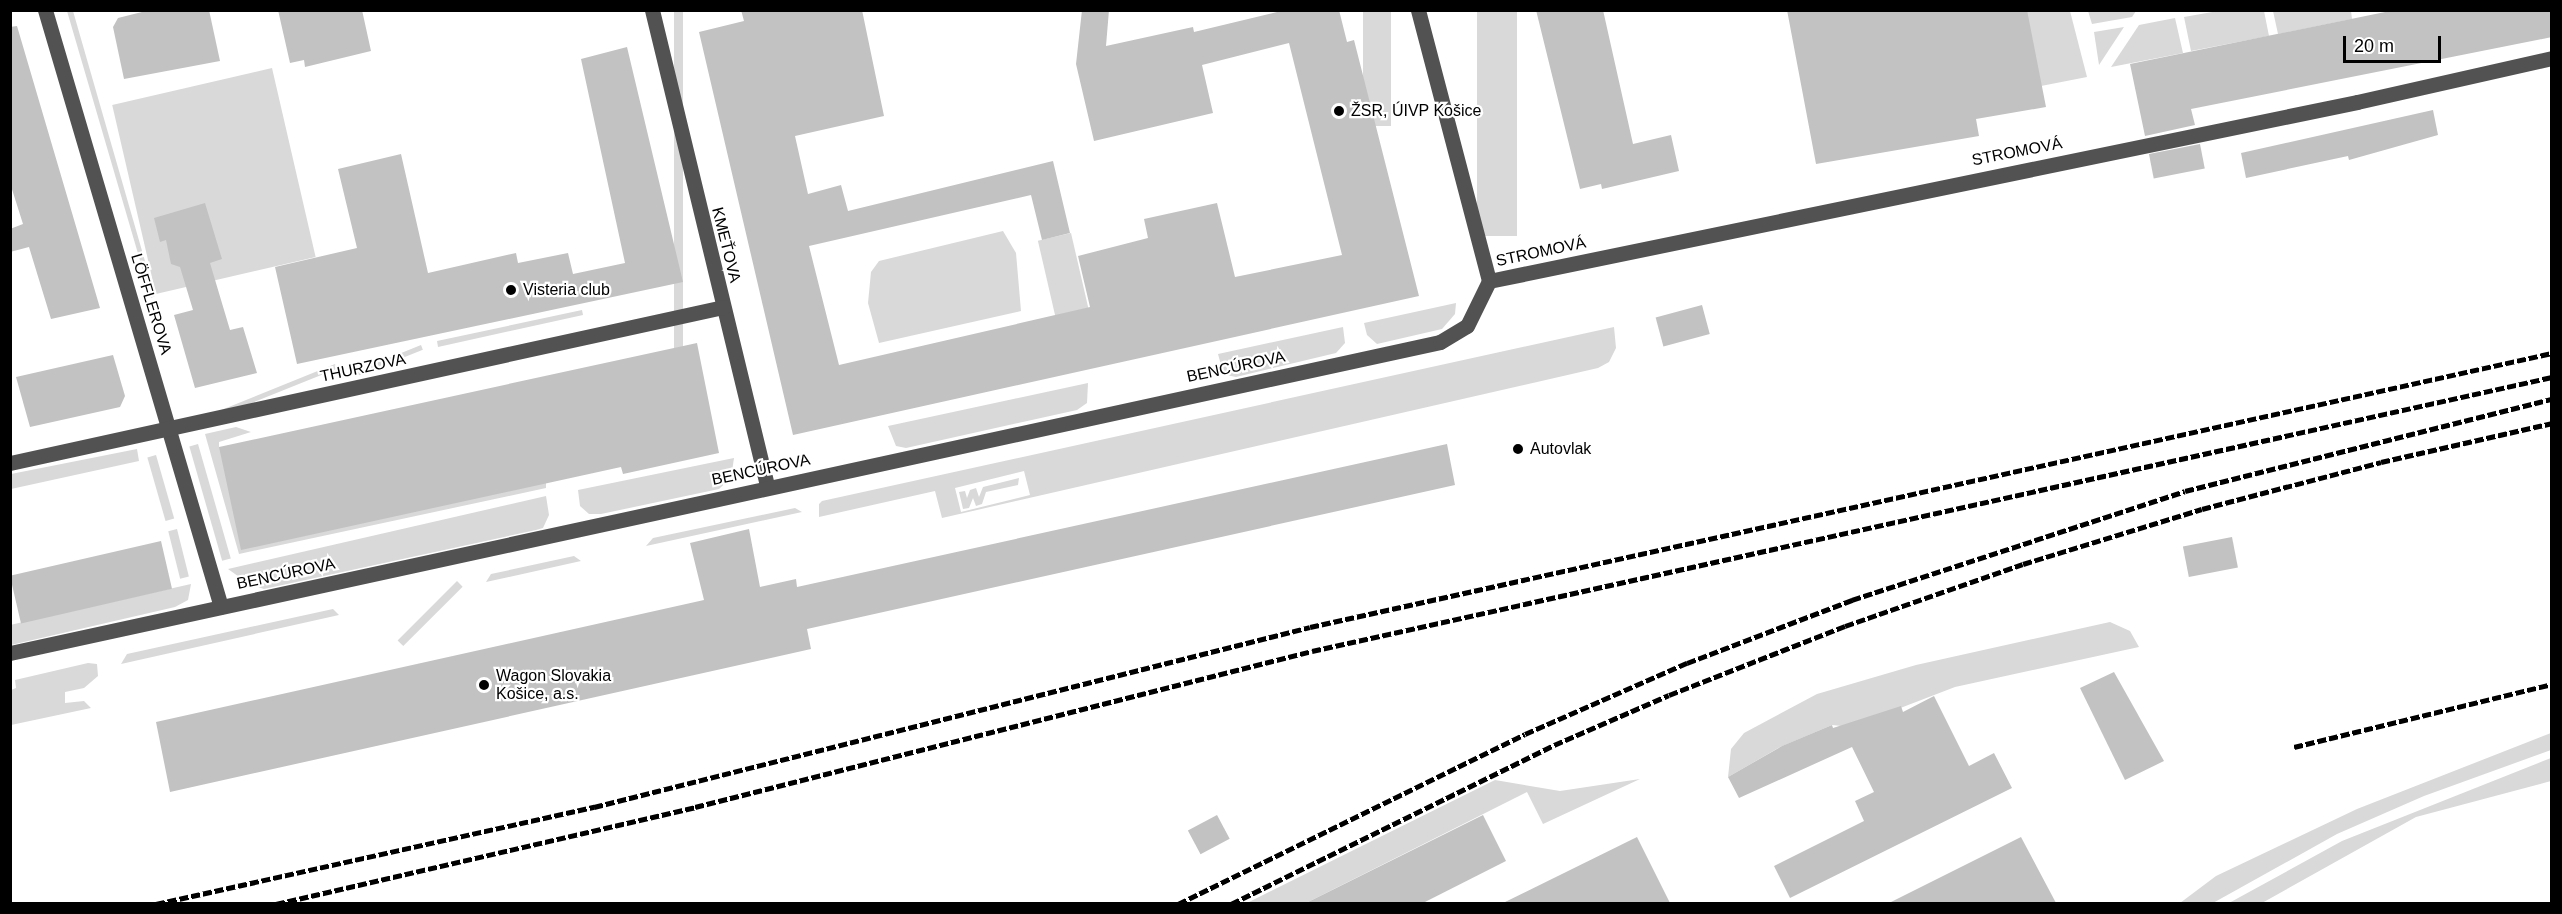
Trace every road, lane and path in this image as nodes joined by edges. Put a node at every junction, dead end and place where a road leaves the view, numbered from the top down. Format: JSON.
{"nodes":[{"id":1,"x":45,"y":10,"type":"edge"},
{"id":2,"x":652,"y":10,"type":"edge"},
{"id":3,"x":1418,"y":10,"type":"edge"},
{"id":4,"x":2552,"y":58,"type":"edge"},
{"id":5,"x":1489,"y":281,"type":"junction"},
{"id":6,"x":723,"y":307,"type":"junction"},
{"id":7,"x":170,"y":429,"type":"junction"},
{"id":8,"x":10,"y":463,"type":"edge"},
{"id":9,"x":767,"y":487,"type":"junction"},
{"id":10,"x":222,"y":607,"type":"junction"},
{"id":11,"x":10,"y":653,"type":"edge"}],
"edges":[{"from":1,"to":7,"type":"street","name":"LÖFFLEROVA"},
{"from":2,"to":6,"type":"street","name":"KMEŤOVA"},
{"from":3,"to":5,"type":"street"},
{"from":4,"to":5,"type":"street","name":"STROMOVÁ"},
{"from":5,"to":9,"type":"street","name":"BENCÚROVA"},
{"from":6,"to":7,"type":"street","name":"THURZOVA"},
{"from":6,"to":9,"type":"street","name":"KMEŤOVA"},
{"from":7,"to":8,"type":"street","name":"THURZOVA"},
{"from":7,"to":10,"type":"street","name":"LÖFFLEROVA"},
{"from":9,"to":10,"type":"street","name":"BENCÚROVA"},
{"from":10,"to":11,"type":"street","name":"BENCÚROVA"}]}
